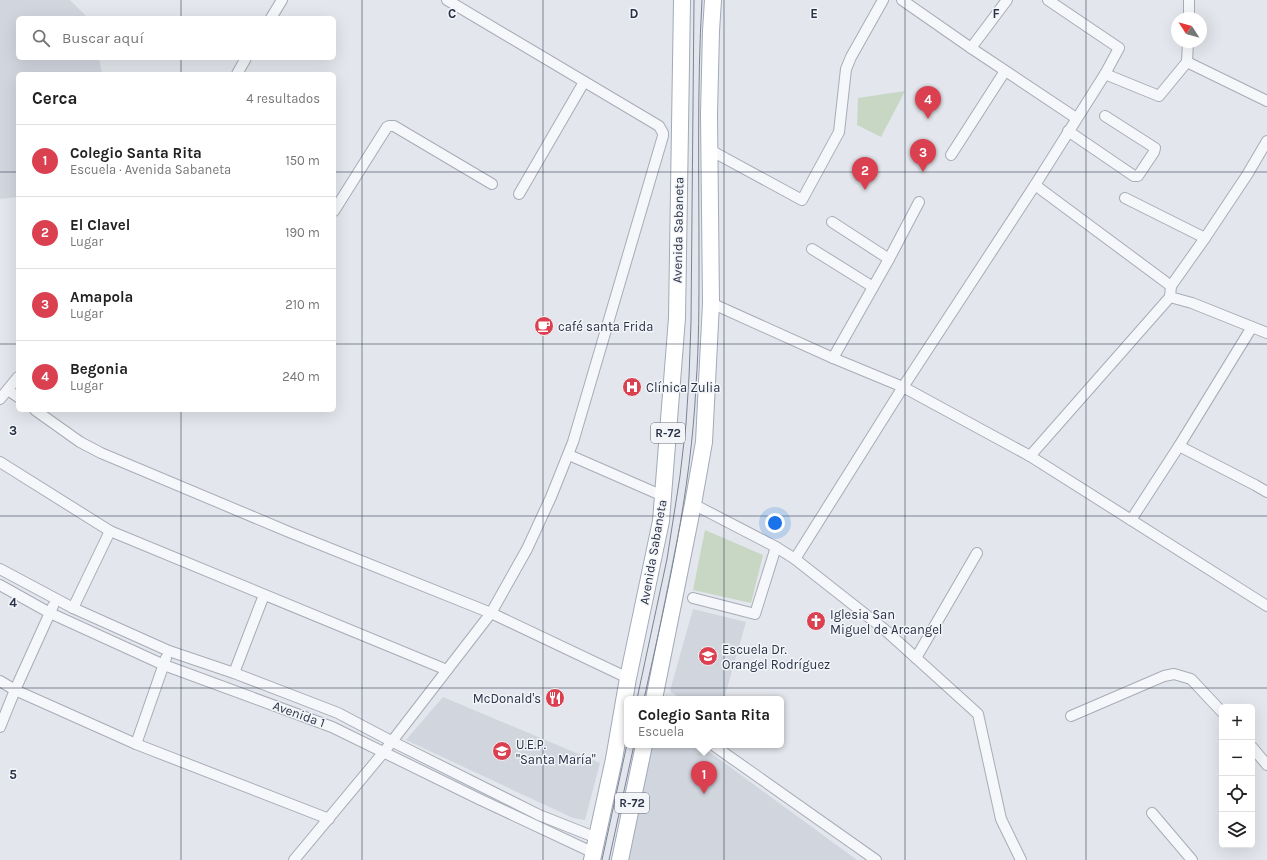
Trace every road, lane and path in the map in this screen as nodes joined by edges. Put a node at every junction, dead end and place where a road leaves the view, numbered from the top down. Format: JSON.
{"nodes":[{"id":1,"x":282,"y":0,"type":"edge"},
{"id":2,"x":447,"y":0,"type":"edge"},
{"id":3,"x":682,"y":0,"type":"edge"},
{"id":4,"x":713,"y":0,"type":"edge"},
{"id":5,"x":883,"y":0,"type":"edge"},
{"id":6,"x":902,"y":0,"type":"edge"},
{"id":7,"x":1007,"y":0,"type":"edge"},
{"id":8,"x":1048,"y":0,"type":"edge"},
{"id":9,"x":1189,"y":0,"type":"edge"},
{"id":10,"x":1188,"y":12,"type":"edge"},
{"id":11,"x":272,"y":16,"type":"edge"},
{"id":12,"x":971,"y":48,"type":"junction"},
{"id":13,"x":1188,"y":48,"type":"edge"},
{"id":14,"x":245,"y":60,"type":"edge"},
{"id":15,"x":1188,"y":62,"type":"junction"},
{"id":16,"x":1005,"y":71,"type":"junction"},
{"id":17,"x":237,"y":72,"type":"edge"},
{"id":18,"x":1105,"y":74,"type":"junction"},
{"id":19,"x":584,"y":82,"type":"junction"},
{"id":20,"x":1267,"y":101,"type":"edge"},
{"id":21,"x":1105,"y":116,"type":"dead end"},
{"id":22,"x":1076,"y":118,"type":"junction"},
{"id":23,"x":1068,"y":131,"type":"junction"},
{"id":24,"x":1267,"y":141,"type":"edge"},
{"id":25,"x":710,"y":150,"type":"junction"},
{"id":26,"x":951,"y":155,"type":"dead end"},
{"id":27,"x":492,"y":184,"type":"dead end"},
{"id":28,"x":1034,"y":185,"type":"junction"},
{"id":29,"x":519,"y":194,"type":"dead end"},
{"id":30,"x":1125,"y":198,"type":"dead end"},
{"id":31,"x":919,"y":202,"type":"dead end"},
{"id":32,"x":336,"y":208,"type":"edge"},
{"id":33,"x":832,"y":222,"type":"dead end"},
{"id":34,"x":1205,"y":238,"type":"junction"},
{"id":35,"x":812,"y":248,"type":"dead end"},
{"id":36,"x":889,"y":259,"type":"junction"},
{"id":37,"x":1171,"y":286,"type":"junction"},
{"id":38,"x":873,"y":287,"type":"junction"},
{"id":39,"x":1170,"y":297,"type":"junction"},
{"id":40,"x":712,"y":303,"type":"junction"},
{"id":41,"x":1252,"y":327,"type":"junction"},
{"id":42,"x":1267,"y":333,"type":"edge"},
{"id":43,"x":833,"y":358,"type":"junction"},
{"id":44,"x":16,"y":380,"type":"edge"},
{"id":45,"x":903,"y":387,"type":"junction"},
{"id":46,"x":8,"y":390,"type":"junction"},
{"id":47,"x":16,"y":396,"type":"edge"},
{"id":48,"x":0,"y":399,"type":"edge"},
{"id":49,"x":38,"y":412,"type":"edge"},
{"id":50,"x":1179,"y":446,"type":"junction"},
{"id":51,"x":569,"y":454,"type":"junction"},
{"id":52,"x":1030,"y":456,"type":"junction"},
{"id":53,"x":0,"y":462,"type":"edge"},
{"id":54,"x":1267,"y":492,"type":"edge"},
{"id":55,"x":663,"y":496,"type":"junction"},
{"id":56,"x":693,"y":504,"type":"junction"},
{"id":57,"x":1130,"y":520,"type":"junction"},
{"id":58,"x":110,"y":531,"type":"junction"},
{"id":59,"x":776,"y":547,"type":"junction"},
{"id":60,"x":977,"y":553,"type":"dead end"},
{"id":61,"x":795,"y":560,"type":"junction"},
{"id":62,"x":0,"y":569,"type":"edge"},
{"id":63,"x":0,"y":585,"type":"edge"},
{"id":64,"x":264,"y":595,"type":"junction"},
{"id":65,"x":693,"y":598,"type":"dead end"},
{"id":66,"x":56,"y":599,"type":"junction"},
{"id":67,"x":1267,"y":606,"type":"edge"},
{"id":68,"x":73,"y":608,"type":"junction"},
{"id":69,"x":50,"y":613,"type":"junction"},
{"id":70,"x":491,"y":613,"type":"junction"},
{"id":71,"x":169,"y":651,"type":"junction"},
{"id":72,"x":916,"y":658,"type":"junction"},
{"id":73,"x":164,"y":665,"type":"junction"},
{"id":74,"x":447,"y":670,"type":"junction"},
{"id":75,"x":234,"y":674,"type":"junction"},
{"id":76,"x":628,"y":678,"type":"junction"},
{"id":77,"x":0,"y":682,"type":"edge"},
{"id":78,"x":15,"y":690,"type":"junction"},
{"id":79,"x":277,"y":690,"type":"junction"},
{"id":80,"x":625,"y":696,"type":"edge"},
{"id":81,"x":655,"y":696,"type":"edge"},
{"id":82,"x":624,"y":701,"type":"edge"},
{"id":83,"x":272,"y":705,"type":"junction"},
{"id":84,"x":1219,"y":709,"type":"edge"},
{"id":85,"x":1071,"y":716,"type":"dead end"},
{"id":86,"x":0,"y":727,"type":"edge"},
{"id":87,"x":392,"y":741,"type":"junction"},
{"id":88,"x":136,"y":744,"type":"junction"},
{"id":89,"x":643,"y":748,"type":"edge"},
{"id":90,"x":718,"y":748,"type":"edge"},
{"id":91,"x":1255,"y":751,"type":"edge"},
{"id":92,"x":383,"y":752,"type":"junction"},
{"id":93,"x":1267,"y":765,"type":"edge"},
{"id":94,"x":1152,"y":813,"type":"dead end"},
{"id":95,"x":329,"y":819,"type":"junction"},
{"id":96,"x":594,"y":850,"type":"edge"},
{"id":97,"x":294,"y":860,"type":"edge"},
{"id":98,"x":620,"y":860,"type":"edge"},
{"id":99,"x":876,"y":860,"type":"edge"},
{"id":100,"x":1021,"y":860,"type":"edge"},
{"id":101,"x":1192,"y":860,"type":"edge"}],
"edges":[{"from":1,"to":11,"type":"street"},
{"from":2,"to":19,"type":"street"},
{"from":3,"to":55,"type":"main road","name":"Avenida Sabaneta","number":"R-72"},
{"from":4,"to":25,"type":"main road","number":"R-72"},
{"from":5,"to":25,"type":"street"},
{"from":6,"to":12,"type":"street"},
{"from":7,"to":12,"type":"street"},
{"from":8,"to":18,"type":"street"},
{"from":9,"to":10,"type":"street"},
{"from":12,"to":16,"type":"street"},
{"from":13,"to":15,"type":"street"},
{"from":14,"to":17,"type":"street"},
{"from":15,"to":18,"type":"street"},
{"from":15,"to":20,"type":"street"},
{"from":16,"to":22,"type":"street"},
{"from":16,"to":26,"type":"street"},
{"from":18,"to":22,"type":"street"},
{"from":19,"to":29,"type":"street"},
{"from":19,"to":51,"type":"street"},
{"from":21,"to":23,"type":"street"},
{"from":22,"to":23,"type":"street"},
{"from":23,"to":28,"type":"street"},
{"from":24,"to":34,"type":"street"},
{"from":25,"to":40,"type":"main road","number":"R-72"},
{"from":27,"to":32,"type":"street"},
{"from":28,"to":37,"type":"street"},
{"from":28,"to":45,"type":"street"},
{"from":30,"to":34,"type":"street"},
{"from":31,"to":36,"type":"street"},
{"from":33,"to":36,"type":"street"},
{"from":34,"to":37,"type":"street"},
{"from":35,"to":38,"type":"street"},
{"from":36,"to":38,"type":"street"},
{"from":37,"to":39,"type":"street"},
{"from":38,"to":43,"type":"street"},
{"from":39,"to":41,"type":"street"},
{"from":39,"to":52,"type":"street"},
{"from":40,"to":43,"type":"street"},
{"from":40,"to":56,"type":"main road","number":"R-72"},
{"from":41,"to":42,"type":"street"},
{"from":41,"to":50,"type":"street"},
{"from":43,"to":45,"type":"street"},
{"from":44,"to":46,"type":"street"},
{"from":45,"to":52,"type":"street"},
{"from":45,"to":61,"type":"street"},
{"from":46,"to":47,"type":"street"},
{"from":46,"to":48,"type":"street"},
{"from":49,"to":70,"type":"street"},
{"from":50,"to":54,"type":"street"},
{"from":50,"to":57,"type":"street"},
{"from":51,"to":55,"type":"street"},
{"from":51,"to":70,"type":"street"},
{"from":52,"to":57,"type":"street"},
{"from":53,"to":58,"type":"street"},
{"from":55,"to":76,"type":"main road","name":"Avenida Sabaneta","number":"R-72"},
{"from":56,"to":59,"type":"street"},
{"from":56,"to":81,"type":"main road","number":"R-72"},
{"from":57,"to":67,"type":"street"},
{"from":58,"to":64,"type":"street"},
{"from":58,"to":68,"type":"street"},
{"from":59,"to":61,"type":"street"},
{"from":59,"to":65,"type":"street"},
{"from":60,"to":72,"type":"street"},
{"from":61,"to":72,"type":"street"},
{"from":62,"to":66,"type":"street"},
{"from":63,"to":69,"type":"street","name":"Avenida 1"},
{"from":64,"to":74,"type":"street"},
{"from":64,"to":75,"type":"street"},
{"from":66,"to":68,"type":"street"},
{"from":66,"to":69,"type":"street"},
{"from":68,"to":71,"type":"street"},
{"from":69,"to":73,"type":"street","name":"Avenida 1"},
{"from":69,"to":78,"type":"street"},
{"from":70,"to":74,"type":"street"},
{"from":70,"to":76,"type":"street"},
{"from":71,"to":73,"type":"street"},
{"from":71,"to":75,"type":"street"},
{"from":72,"to":100,"type":"street"},
{"from":73,"to":83,"type":"street","name":"Avenida 1"},
{"from":73,"to":88,"type":"street"},
{"from":74,"to":87,"type":"street"},
{"from":75,"to":79,"type":"street"},
{"from":76,"to":80,"type":"main road","name":"Avenida Sabaneta","number":"R-72"},
{"from":77,"to":78,"type":"street"},
{"from":78,"to":86,"type":"street"},
{"from":78,"to":88,"type":"street"},
{"from":79,"to":83,"type":"street"},
{"from":79,"to":87,"type":"street"},
{"from":82,"to":96,"type":"main road","name":"Avenida Sabaneta","number":"R-72"},
{"from":83,"to":92,"type":"street","name":"Avenida 1"},
{"from":84,"to":85,"type":"street"},
{"from":87,"to":92,"type":"street"},
{"from":87,"to":96,"type":"street"},
{"from":88,"to":95,"type":"street"},
{"from":89,"to":98,"type":"main road","number":"R-72"},
{"from":90,"to":99,"type":"street"},
{"from":91,"to":93,"type":"street"},
{"from":92,"to":95,"type":"street"},
{"from":92,"to":96,"type":"street","name":"Avenida 1"},
{"from":94,"to":101,"type":"street"},
{"from":95,"to":97,"type":"street"}]}
